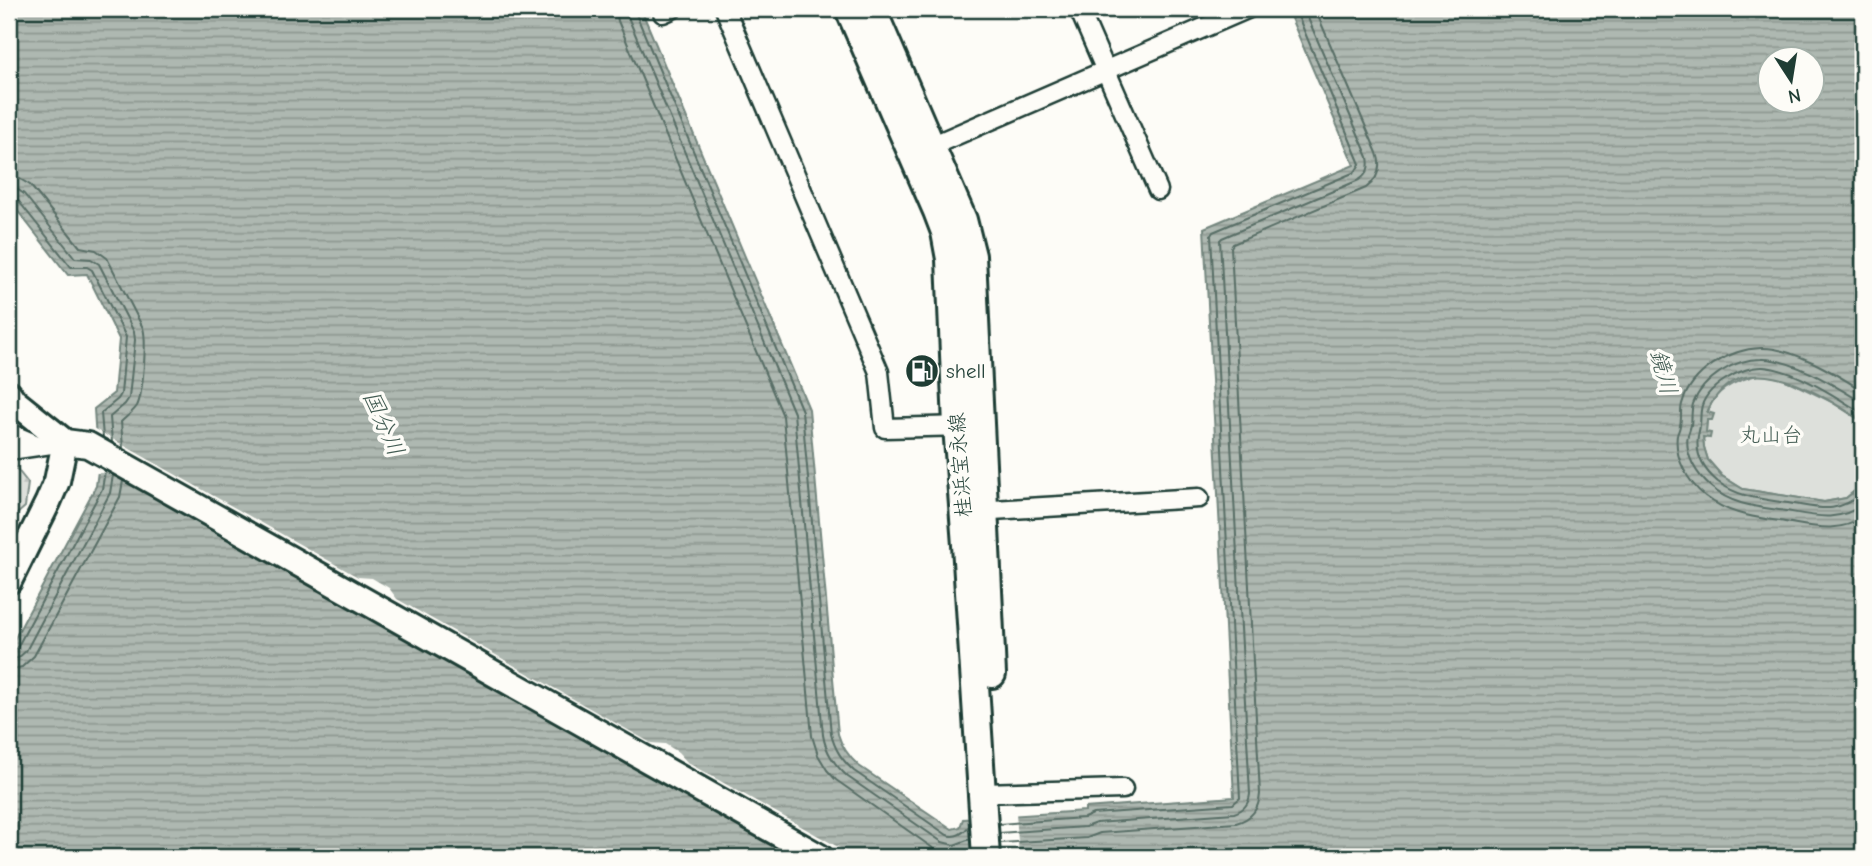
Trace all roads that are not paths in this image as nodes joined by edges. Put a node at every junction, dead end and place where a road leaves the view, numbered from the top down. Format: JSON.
{"nodes":[{"id":1,"x":725,"y":9,"type":"edge"},
{"id":2,"x":849,"y":9,"type":"edge"},
{"id":3,"x":872,"y":9,"type":"edge"},
{"id":4,"x":1079,"y":9,"type":"edge"},
{"id":5,"x":1247,"y":9,"type":"edge"},
{"id":6,"x":1106,"y":70,"type":"junction"},
{"id":7,"x":922,"y":150,"type":"junction"},
{"id":8,"x":1157,"y":190,"type":"dead end"},
{"id":9,"x":9,"y":394,"type":"edge"},
{"id":10,"x":968,"y":426,"type":"junction"},
{"id":11,"x":9,"y":433,"type":"edge"},
{"id":12,"x":76,"y":444,"type":"junction"},
{"id":13,"x":37,"y":445,"type":"junction"},
{"id":14,"x":9,"y":446,"type":"edge"},
{"id":15,"x":1199,"y":498,"type":"dead end"},
{"id":16,"x":974,"y":511,"type":"junction"},
{"id":17,"x":9,"y":581,"type":"edge"},
{"id":18,"x":1123,"y":789,"type":"dead end"},
{"id":19,"x":991,"y":802,"type":"junction"},
{"id":20,"x":820,"y":857,"type":"edge"},
{"id":21,"x":986,"y":857,"type":"edge"},
{"id":22,"x":1003,"y":857,"type":"edge"}],
"edges":[{"from":1,"to":10,"type":"street"},
{"from":2,"to":7,"type":"main road","name":"桂浜宝永線"},
{"from":3,"to":7,"type":"main road","name":"桂浜宝永線"},
{"from":4,"to":6,"type":"street"},
{"from":5,"to":6,"type":"street"},
{"from":6,"to":7,"type":"street"},
{"from":6,"to":8,"type":"street"},
{"from":7,"to":10,"type":"main road","name":"桂浜宝永線"},
{"from":9,"to":12,"type":"street"},
{"from":10,"to":16,"type":"main road","name":"桂浜宝永線"},
{"from":11,"to":13,"type":"street"},
{"from":12,"to":13,"type":"street"},
{"from":12,"to":17,"type":"street"},
{"from":12,"to":20,"type":"street"},
{"from":13,"to":14,"type":"street"},
{"from":15,"to":16,"type":"street"},
{"from":16,"to":19,"type":"main road","name":"桂浜宝永線"},
{"from":18,"to":19,"type":"street"},
{"from":19,"to":21,"type":"main road","name":"桂浜宝永線"},
{"from":19,"to":22,"type":"main road","name":"桂浜宝永線"}]}
